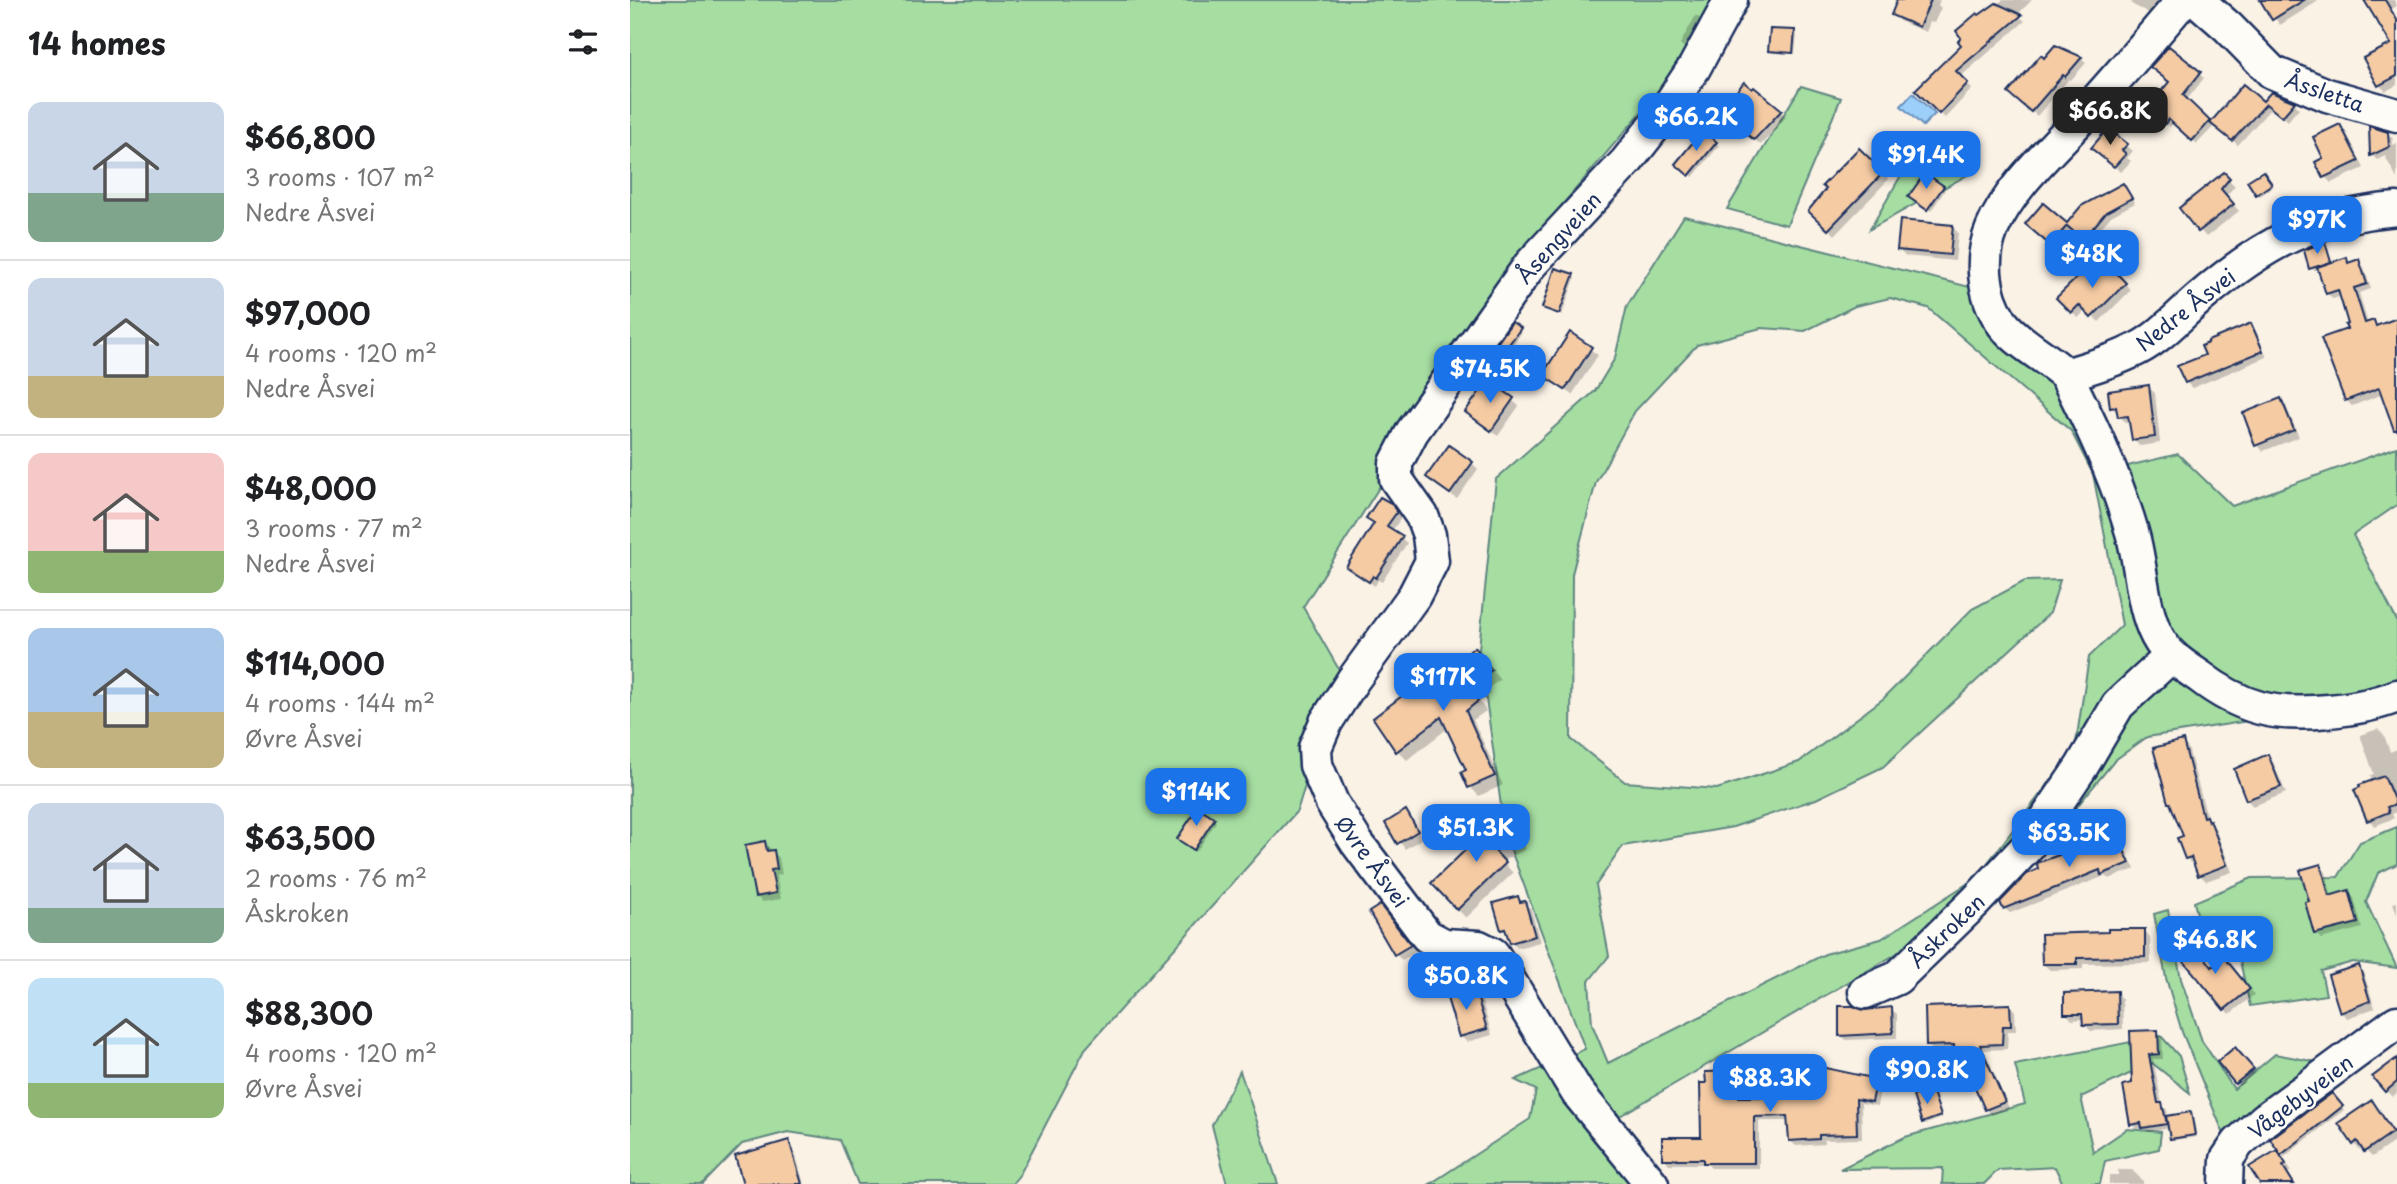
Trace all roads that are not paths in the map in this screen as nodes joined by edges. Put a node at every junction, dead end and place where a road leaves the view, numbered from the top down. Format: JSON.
{"nodes":[{"id":1,"x":1731,"y":0,"type":"edge"},
{"id":2,"x":2183,"y":0,"type":"edge"},
{"id":3,"x":2197,"y":0,"type":"edge"},
{"id":4,"x":2397,"y":115,"type":"edge"},
{"id":5,"x":2397,"y":209,"type":"edge"},
{"id":6,"x":2066,"y":375,"type":"junction"},
{"id":7,"x":1396,"y":479,"type":"joint"},
{"id":8,"x":2171,"y":657,"type":"junction"},
{"id":9,"x":2397,"y":696,"type":"edge"},
{"id":10,"x":1865,"y":992,"type":"dead end"},
{"id":11,"x":2397,"y":1022,"type":"edge"},
{"id":12,"x":1651,"y":1184,"type":"edge"},
{"id":13,"x":2226,"y":1184,"type":"edge"}],
"edges":[{"from":1,"to":7,"type":"street","name":"Åsengveien"},
{"from":2,"to":6,"type":"street"},
{"from":3,"to":4,"type":"street","name":"Åssletta"},
{"from":5,"to":6,"type":"street","name":"Nedre Åsvei"},
{"from":6,"to":8,"type":"street"},
{"from":7,"to":12,"type":"street","name":"Øvre Åsvei"},
{"from":8,"to":9,"type":"street"},
{"from":8,"to":10,"type":"street","name":"Åskroken"},
{"from":11,"to":13,"type":"street","name":"Vågebyveien"}]}
